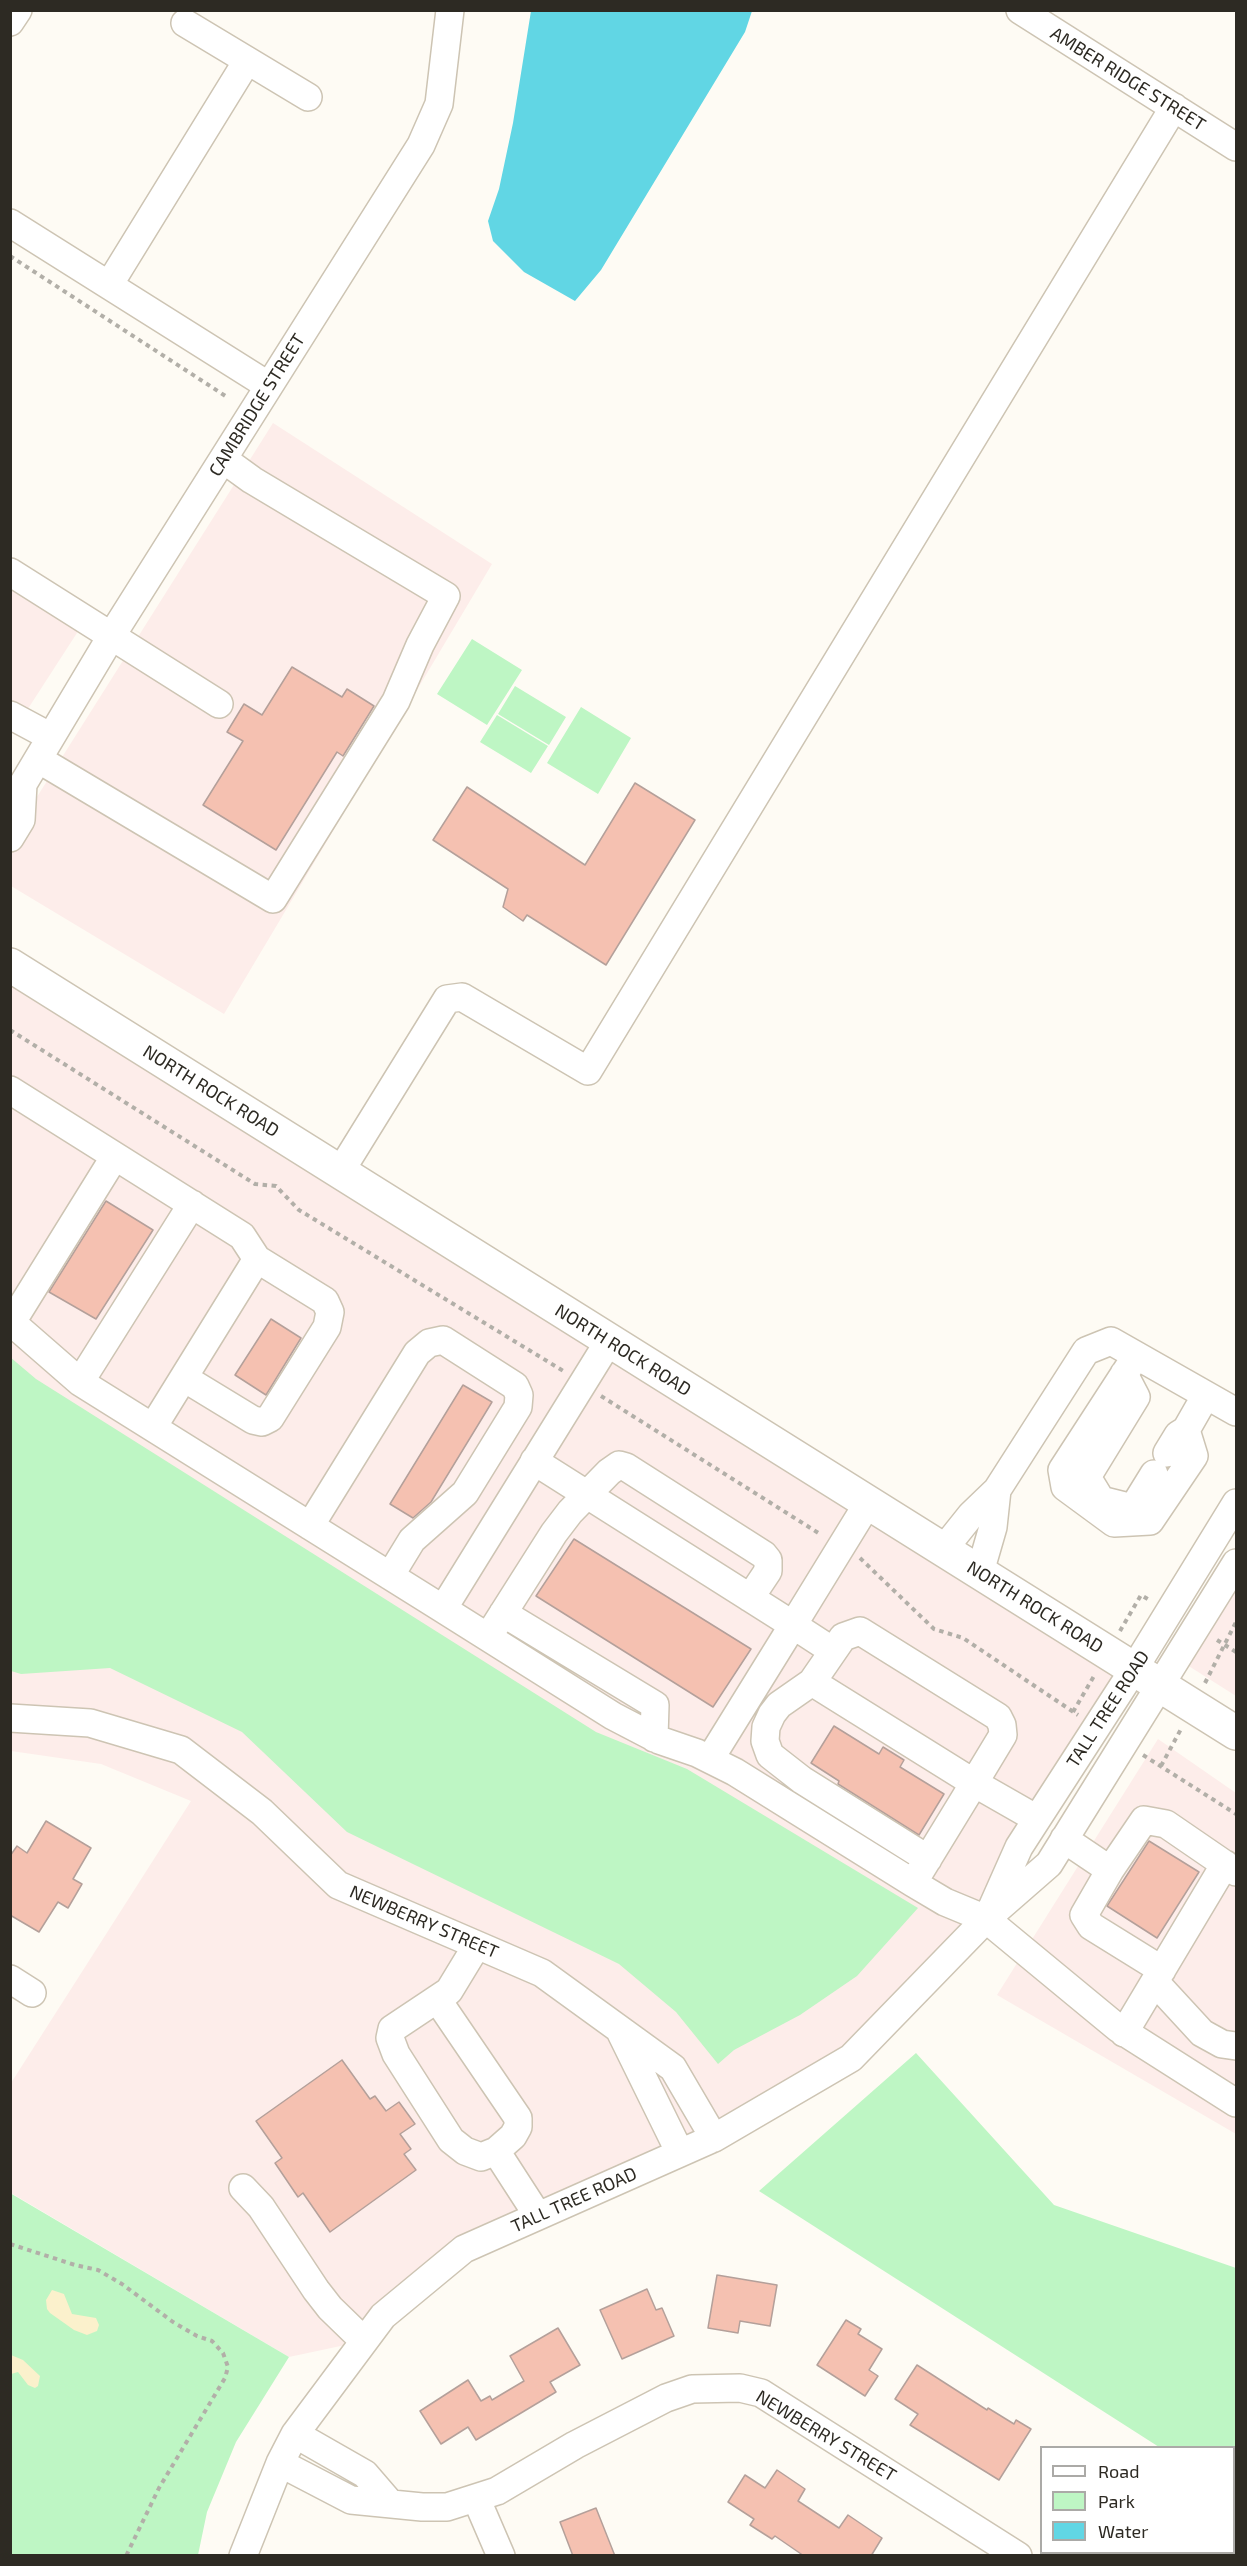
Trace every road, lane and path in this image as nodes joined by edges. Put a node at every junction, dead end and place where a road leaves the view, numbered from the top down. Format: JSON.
{"nodes":[{"id":1,"x":18,"y":10,"type":"edge"},
{"id":2,"x":450,"y":10,"type":"edge"},
{"id":3,"x":1020,"y":10,"type":"edge"},
{"id":4,"x":10,"y":22,"type":"edge"},
{"id":5,"x":185,"y":23,"type":"dead end"},
{"id":6,"x":247,"y":61,"type":"junction"},
{"id":7,"x":308,"y":97,"type":"dead end"},
{"id":8,"x":1174,"y":107,"type":"junction"},
{"id":9,"x":1236,"y":147,"type":"edge"},
{"id":10,"x":10,"y":223,"type":"edge"},
{"id":11,"x":10,"y":256,"type":"edge"},
{"id":12,"x":109,"y":285,"type":"junction"},
{"id":13,"x":269,"y":386,"type":"junction"},
{"id":14,"x":227,"y":397,"type":"dead end"},
{"id":15,"x":223,"y":459,"type":"junction"},
{"id":16,"x":10,"y":572,"type":"edge"},
{"id":17,"x":112,"y":635,"type":"junction"},
{"id":18,"x":219,"y":704,"type":"dead end"},
{"id":19,"x":10,"y":715,"type":"edge"},
{"id":20,"x":45,"y":748,"type":"junction"},
{"id":21,"x":17,"y":789,"type":"edge"},
{"id":22,"x":10,"y":838,"type":"edge"},
{"id":23,"x":10,"y":965,"type":"edge"},
{"id":24,"x":10,"y":1030,"type":"edge"},
{"id":25,"x":10,"y":1090,"type":"edge"},
{"id":26,"x":115,"y":1156,"type":"junction"},
{"id":27,"x":340,"y":1172,"type":"junction"},
{"id":28,"x":192,"y":1204,"type":"junction"},
{"id":29,"x":257,"y":1259,"type":"junction"},
{"id":30,"x":11,"y":1322,"type":"edge"},
{"id":31,"x":609,"y":1341,"type":"junction"},
{"id":32,"x":1130,"y":1365,"type":"junction"},
{"id":33,"x":184,"y":1378,"type":"junction"},
{"id":34,"x":80,"y":1382,"type":"junction"},
{"id":35,"x":583,"y":1383,"type":"junction"},
{"id":36,"x":1226,"y":1404,"type":"edge"},
{"id":37,"x":153,"y":1427,"type":"junction"},
{"id":38,"x":1186,"y":1430,"type":"junction"},
{"id":39,"x":534,"y":1461,"type":"junction"},
{"id":40,"x":998,"y":1490,"type":"junction"},
{"id":41,"x":588,"y":1496,"type":"junction"},
{"id":42,"x":868,"y":1503,"type":"junction"},
{"id":43,"x":1236,"y":1503,"type":"edge"},
{"id":44,"x":310,"y":1526,"type":"junction"},
{"id":45,"x":841,"y":1547,"type":"junction"},
{"id":46,"x":943,"y":1550,"type":"junction"},
{"id":47,"x":1236,"y":1563,"type":"edge"},
{"id":48,"x":980,"y":1572,"type":"junction"},
{"id":49,"x":390,"y":1576,"type":"junction"},
{"id":50,"x":750,"y":1598,"type":"junction"},
{"id":51,"x":443,"y":1609,"type":"junction"},
{"id":52,"x":503,"y":1613,"type":"junction"},
{"id":53,"x":1236,"y":1622,"type":"edge"},
{"id":54,"x":793,"y":1625,"type":"junction"},
{"id":55,"x":488,"y":1637,"type":"junction"},
{"id":56,"x":833,"y":1651,"type":"junction"},
{"id":57,"x":1236,"y":1652,"type":"edge"},
{"id":58,"x":1147,"y":1677,"type":"junction"},
{"id":59,"x":812,"y":1682,"type":"junction"},
{"id":60,"x":1073,"y":1712,"type":"dead end"},
{"id":61,"x":10,"y":1718,"type":"edge"},
{"id":62,"x":1236,"y":1733,"type":"edge"},
{"id":63,"x":654,"y":1738,"type":"junction"},
{"id":64,"x":1143,"y":1755,"type":"dead end"},
{"id":65,"x":710,"y":1759,"type":"junction"},
{"id":66,"x":785,"y":1768,"type":"junction"},
{"id":67,"x":974,"y":1783,"type":"junction"},
{"id":68,"x":769,"y":1793,"type":"junction"},
{"id":69,"x":1236,"y":1814,"type":"edge"},
{"id":70,"x":1037,"y":1819,"type":"junction"},
{"id":71,"x":1064,"y":1839,"type":"junction"},
{"id":72,"x":928,"y":1859,"type":"junction"},
{"id":73,"x":1231,"y":1868,"type":"edge"},
{"id":74,"x":1110,"y":1870,"type":"junction"},
{"id":75,"x":913,"y":1883,"type":"junction"},
{"id":76,"x":986,"y":1919,"type":"junction"},
{"id":77,"x":477,"y":1945,"type":"junction"},
{"id":78,"x":1158,"y":1976,"type":"junction"},
{"id":79,"x":436,"y":1999,"type":"junction"},
{"id":80,"x":619,"y":2029,"type":"junction"},
{"id":81,"x":1124,"y":2033,"type":"junction"},
{"id":82,"x":1236,"y":2046,"type":"edge"},
{"id":83,"x":1236,"y":2103,"type":"edge"},
{"id":84,"x":714,"y":2138,"type":"junction"},
{"id":85,"x":496,"y":2151,"type":"junction"},
{"id":86,"x":680,"y":2152,"type":"junction"},
{"id":87,"x":243,"y":2188,"type":"dead end"},
{"id":88,"x":538,"y":2216,"type":"junction"},
{"id":89,"x":10,"y":2244,"type":"edge"},
{"id":90,"x":364,"y":2341,"type":"junction"},
{"id":91,"x":296,"y":2434,"type":"junction"},
{"id":92,"x":280,"y":2463,"type":"junction"},
{"id":93,"x":476,"y":2498,"type":"junction"},
{"id":94,"x":390,"y":2503,"type":"junction"},
{"id":95,"x":126,"y":2556,"type":"edge"},
{"id":96,"x":243,"y":2556,"type":"edge"},
{"id":97,"x":501,"y":2556,"type":"edge"},
{"id":98,"x":1018,"y":2556,"type":"edge"}],
"edges":[{"from":1,"to":4,"type":"street"},
{"from":2,"to":13,"type":"street","name":"CAMBRIDGE STREET"},
{"from":3,"to":8,"type":"street","name":"AMBER RIDGE STREET"},
{"from":5,"to":6,"type":"street"},
{"from":6,"to":7,"type":"street"},
{"from":6,"to":12,"type":"street"},
{"from":8,"to":9,"type":"street","name":"AMBER RIDGE STREET"},
{"from":8,"to":27,"type":"street"},
{"from":10,"to":12,"type":"street"},
{"from":11,"to":14,"type":"path"},
{"from":12,"to":13,"type":"street"},
{"from":13,"to":15,"type":"street","name":"CAMBRIDGE STREET"},
{"from":15,"to":17,"type":"street","name":"CAMBRIDGE STREET"},
{"from":15,"to":20,"type":"street"},
{"from":16,"to":17,"type":"street"},
{"from":17,"to":18,"type":"street"},
{"from":17,"to":20,"type":"street","name":"CAMBRIDGE STREET"},
{"from":19,"to":20,"type":"street"},
{"from":20,"to":21,"type":"street","name":"CAMBRIDGE STREET"},
{"from":21,"to":22,"type":"street","name":"CAMBRIDGE STREET"},
{"from":23,"to":27,"type":"main road","name":"NORTH ROCK ROAD"},
{"from":24,"to":35,"type":"path"},
{"from":25,"to":26,"type":"street"},
{"from":26,"to":28,"type":"street"},
{"from":26,"to":30,"type":"street"},
{"from":27,"to":31,"type":"main road","name":"NORTH ROCK ROAD"},
{"from":28,"to":29,"type":"street"},
{"from":28,"to":34,"type":"street"},
{"from":29,"to":33,"type":"street"},
{"from":29,"to":33,"type":"street"},
{"from":30,"to":34,"type":"street"},
{"from":31,"to":35,"type":"street"},
{"from":31,"to":42,"type":"main road","name":"NORTH ROCK ROAD"},
{"from":32,"to":36,"type":"street"},
{"from":32,"to":38,"type":"street"},
{"from":32,"to":38,"type":"street"},
{"from":32,"to":40,"type":"street"},
{"from":33,"to":37,"type":"street"},
{"from":34,"to":37,"type":"street"},
{"from":35,"to":39,"type":"street"},
{"from":35,"to":45,"type":"path"},
{"from":36,"to":38,"type":"street"},
{"from":37,"to":44,"type":"street"},
{"from":39,"to":41,"type":"street"},
{"from":39,"to":51,"type":"street"},
{"from":40,"to":46,"type":"street"},
{"from":40,"to":48,"type":"street"},
{"from":41,"to":50,"type":"street"},
{"from":41,"to":50,"type":"street"},
{"from":41,"to":52,"type":"street"},
{"from":42,"to":45,"type":"street"},
{"from":42,"to":46,"type":"main road","name":"NORTH ROCK ROAD"},
{"from":43,"to":58,"type":"street","name":"TALL TREE ROAD"},
{"from":44,"to":49,"type":"street"},
{"from":44,"to":49,"type":"street"},
{"from":45,"to":54,"type":"street"},
{"from":45,"to":60,"type":"path"},
{"from":46,"to":48,"type":"main road","name":"NORTH ROCK ROAD"},
{"from":47,"to":58,"type":"street","name":"TALL TREE ROAD"},
{"from":48,"to":58,"type":"main road","name":"NORTH ROCK ROAD"},
{"from":49,"to":51,"type":"street"},
{"from":50,"to":54,"type":"street"},
{"from":51,"to":55,"type":"street"},
{"from":52,"to":55,"type":"street"},
{"from":52,"to":63,"type":"street"},
{"from":53,"to":57,"type":"path"},
{"from":54,"to":56,"type":"street"},
{"from":54,"to":65,"type":"street"},
{"from":55,"to":63,"type":"street"},
{"from":56,"to":59,"type":"street"},
{"from":56,"to":67,"type":"street"},
{"from":58,"to":62,"type":"main road","name":"NORTH ROCK ROAD"},
{"from":58,"to":70,"type":"street","name":"TALL TREE ROAD"},
{"from":58,"to":71,"type":"street","name":"TALL TREE ROAD"},
{"from":59,"to":66,"type":"street"},
{"from":59,"to":67,"type":"street"},
{"from":61,"to":77,"type":"street","name":"NEWBERRY STREET"},
{"from":63,"to":65,"type":"street"},
{"from":64,"to":69,"type":"path"},
{"from":65,"to":68,"type":"street"},
{"from":66,"to":68,"type":"street"},
{"from":66,"to":72,"type":"street"},
{"from":67,"to":70,"type":"street"},
{"from":67,"to":72,"type":"street"},
{"from":68,"to":75,"type":"street"},
{"from":70,"to":76,"type":"street","name":"TALL TREE ROAD"},
{"from":71,"to":74,"type":"street"},
{"from":71,"to":76,"type":"street","name":"TALL TREE ROAD"},
{"from":72,"to":75,"type":"street"},
{"from":73,"to":74,"type":"street"},
{"from":73,"to":78,"type":"street"},
{"from":74,"to":78,"type":"street"},
{"from":75,"to":76,"type":"street"},
{"from":76,"to":81,"type":"street"},
{"from":76,"to":84,"type":"street","name":"TALL TREE ROAD"},
{"from":77,"to":79,"type":"street"},
{"from":77,"to":80,"type":"street","name":"NEWBERRY STREET"},
{"from":78,"to":81,"type":"street"},
{"from":78,"to":82,"type":"street"},
{"from":79,"to":85,"type":"street"},
{"from":79,"to":85,"type":"street"},
{"from":80,"to":84,"type":"street","name":"NEWBERRY STREET"},
{"from":80,"to":86,"type":"street","name":"NEWBERRY STREET"},
{"from":81,"to":83,"type":"street"},
{"from":84,"to":86,"type":"street","name":"TALL TREE ROAD"},
{"from":85,"to":88,"type":"street"},
{"from":86,"to":88,"type":"street","name":"TALL TREE ROAD"},
{"from":87,"to":90,"type":"street"},
{"from":88,"to":90,"type":"street","name":"TALL TREE ROAD"},
{"from":89,"to":95,"type":"path"},
{"from":90,"to":91,"type":"street","name":"TALL TREE ROAD"},
{"from":91,"to":92,"type":"street","name":"TALL TREE ROAD"},
{"from":91,"to":94,"type":"street"},
{"from":92,"to":94,"type":"street","name":"NEWBERRY STREET"},
{"from":92,"to":96,"type":"street","name":"TALL TREE ROAD"},
{"from":93,"to":94,"type":"street","name":"NEWBERRY STREET"},
{"from":93,"to":97,"type":"street"},
{"from":93,"to":98,"type":"street","name":"NEWBERRY STREET"}]}
